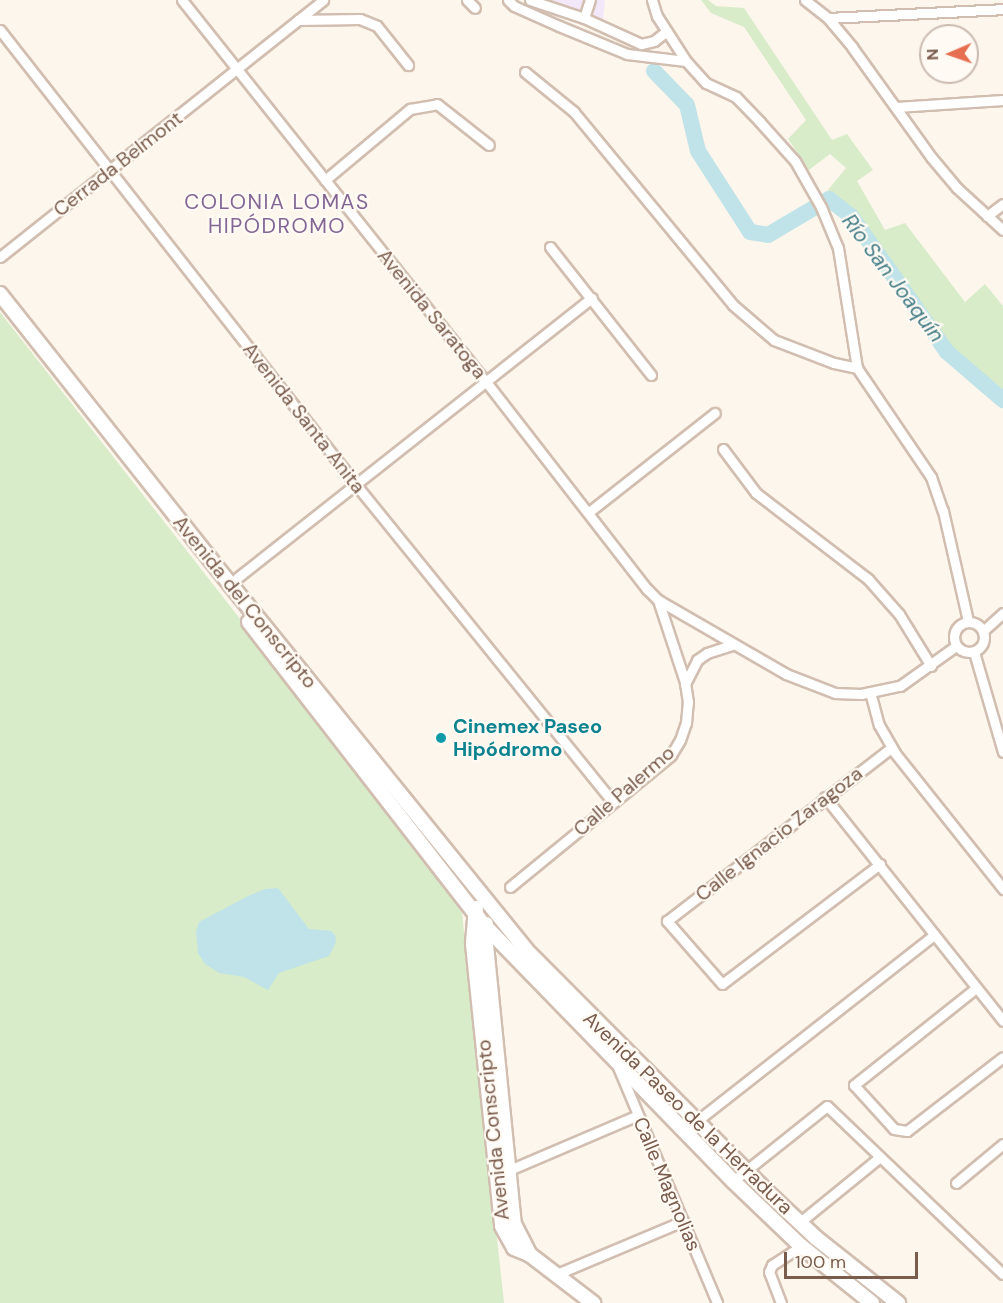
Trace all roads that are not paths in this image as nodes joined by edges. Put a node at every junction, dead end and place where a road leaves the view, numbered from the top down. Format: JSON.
{"nodes":[{"id":1,"x":182,"y":0,"type":"edge"},
{"id":2,"x":323,"y":0,"type":"edge"},
{"id":3,"x":467,"y":0,"type":"edge"},
{"id":4,"x":508,"y":0,"type":"edge"},
{"id":5,"x":530,"y":0,"type":"edge"},
{"id":6,"x":590,"y":0,"type":"edge"},
{"id":7,"x":652,"y":0,"type":"edge"},
{"id":8,"x":804,"y":0,"type":"edge"},
{"id":9,"x":475,"y":8,"type":"dead end"},
{"id":10,"x":1003,"y":9,"type":"edge"},
{"id":11,"x":565,"y":12,"type":"junction"},
{"id":12,"x":584,"y":18,"type":"junction"},
{"id":13,"x":828,"y":18,"type":"junction"},
{"id":14,"x":298,"y":20,"type":"junction"},
{"id":15,"x":559,"y":26,"type":"junction"},
{"id":16,"x":0,"y":30,"type":"edge"},
{"id":17,"x":667,"y":31,"type":"junction"},
{"id":18,"x":686,"y":61,"type":"junction"},
{"id":19,"x":408,"y":65,"type":"dead end"},
{"id":20,"x":237,"y":70,"type":"junction"},
{"id":21,"x":525,"y":72,"type":"dead end"},
{"id":22,"x":1003,"y":100,"type":"edge"},
{"id":23,"x":896,"y":107,"type":"junction"},
{"id":24,"x":489,"y":145,"type":"dead end"},
{"id":25,"x":111,"y":171,"type":"junction"},
{"id":26,"x":325,"y":180,"type":"junction"},
{"id":27,"x":1003,"y":204,"type":"edge"},
{"id":28,"x":987,"y":216,"type":"junction"},
{"id":29,"x":1003,"y":230,"type":"edge"},
{"id":30,"x":550,"y":247,"type":"dead end"},
{"id":31,"x":0,"y":257,"type":"edge"},
{"id":32,"x":0,"y":294,"type":"edge"},
{"id":33,"x":592,"y":298,"type":"junction"},
{"id":34,"x":0,"y":308,"type":"edge"},
{"id":35,"x":857,"y":368,"type":"junction"},
{"id":36,"x":651,"y":375,"type":"dead end"},
{"id":37,"x":487,"y":383,"type":"junction"},
{"id":38,"x":715,"y":413,"type":"dead end"},
{"id":39,"x":723,"y":449,"type":"dead end"},
{"id":40,"x":357,"y":486,"type":"junction"},
{"id":41,"x":589,"y":512,"type":"junction"},
{"id":42,"x":237,"y":578,"type":"dead end"},
{"id":43,"x":658,"y":600,"type":"junction"},
{"id":44,"x":1003,"y":613,"type":"edge"},
{"id":45,"x":968,"y":621,"type":"junction"},
{"id":46,"x":983,"y":631,"type":"junction"},
{"id":47,"x":734,"y":644,"type":"junction"},
{"id":48,"x":956,"y":646,"type":"junction"},
{"id":49,"x":974,"y":652,"type":"junction"},
{"id":50,"x":931,"y":666,"type":"junction"},
{"id":51,"x":685,"y":684,"type":"junction"},
{"id":52,"x":870,"y":692,"type":"junction"},
{"id":53,"x":892,"y":747,"type":"junction"},
{"id":54,"x":1003,"y":752,"type":"edge"},
{"id":55,"x":825,"y":797,"type":"junction"},
{"id":56,"x":613,"y":802,"type":"junction"},
{"id":57,"x":879,"y":864,"type":"junction"},
{"id":58,"x":510,"y":887,"type":"dead end"},
{"id":59,"x":1003,"y":890,"type":"edge"},
{"id":60,"x":482,"y":896,"type":"junction"},
{"id":61,"x":492,"y":908,"type":"junction"},
{"id":62,"x":474,"y":912,"type":"junction"},
{"id":63,"x":485,"y":926,"type":"junction"},
{"id":64,"x":934,"y":934,"type":"junction"},
{"id":65,"x":976,"y":988,"type":"junction"},
{"id":66,"x":1003,"y":1021,"type":"edge"},
{"id":67,"x":1003,"y":1057,"type":"edge"},
{"id":68,"x":617,"y":1064,"type":"junction"},
{"id":69,"x":639,"y":1115,"type":"junction"},
{"id":70,"x":696,"y":1121,"type":"junction"},
{"id":71,"x":684,"y":1131,"type":"junction"},
{"id":72,"x":1003,"y":1144,"type":"edge"},
{"id":73,"x":880,"y":1156,"type":"junction"},
{"id":74,"x":509,"y":1170,"type":"junction"},
{"id":75,"x":745,"y":1170,"type":"junction"},
{"id":76,"x":733,"y":1181,"type":"junction"},
{"id":77,"x":956,"y":1183,"type":"dead end"},
{"id":78,"x":682,"y":1221,"type":"junction"},
{"id":79,"x":800,"y":1222,"type":"junction"},
{"id":80,"x":801,"y":1246,"type":"junction"},
{"id":81,"x":529,"y":1254,"type":"junction"},
{"id":82,"x":556,"y":1274,"type":"junction"},
{"id":83,"x":1003,"y":1274,"type":"edge"},
{"id":84,"x":896,"y":1302,"type":"edge"},
{"id":85,"x":593,"y":1303,"type":"edge"},
{"id":86,"x":717,"y":1303,"type":"edge"},
{"id":87,"x":781,"y":1303,"type":"edge"},
{"id":88,"x":872,"y":1303,"type":"edge"}],
"edges":[{"from":1,"to":20,"type":"street","name":"Avenida Saratoga"},
{"from":2,"to":14,"type":"street","name":"Cerrada Belmont"},
{"from":3,"to":9,"type":"street"},
{"from":4,"to":15,"type":"street"},
{"from":5,"to":11,"type":"street"},
{"from":6,"to":12,"type":"street"},
{"from":7,"to":17,"type":"street"},
{"from":8,"to":13,"type":"street"},
{"from":10,"to":13,"type":"street"},
{"from":11,"to":12,"type":"street"},
{"from":11,"to":15,"type":"street"},
{"from":12,"to":17,"type":"street"},
{"from":13,"to":23,"type":"street"},
{"from":14,"to":19,"type":"street"},
{"from":14,"to":20,"type":"street","name":"Cerrada Belmont"},
{"from":15,"to":18,"type":"street"},
{"from":16,"to":25,"type":"street","name":"Avenida Santa Anita"},
{"from":17,"to":18,"type":"street"},
{"from":18,"to":35,"type":"street"},
{"from":20,"to":25,"type":"street","name":"Cerrada Belmont"},
{"from":20,"to":26,"type":"street","name":"Avenida Saratoga"},
{"from":21,"to":35,"type":"street"},
{"from":22,"to":23,"type":"street"},
{"from":23,"to":28,"type":"street"},
{"from":24,"to":26,"type":"street"},
{"from":25,"to":31,"type":"street","name":"Cerrada Belmont"},
{"from":25,"to":40,"type":"street","name":"Avenida Santa Anita"},
{"from":26,"to":37,"type":"street","name":"Avenida Saratoga"},
{"from":27,"to":28,"type":"street"},
{"from":28,"to":29,"type":"street"},
{"from":30,"to":33,"type":"street"},
{"from":32,"to":60,"type":"main road","name":"Avenida del Conscripto"},
{"from":33,"to":36,"type":"street"},
{"from":33,"to":37,"type":"street"},
{"from":34,"to":62,"type":"main road","name":"Avenida del Conscripto"},
{"from":35,"to":45,"type":"street"},
{"from":37,"to":40,"type":"street"},
{"from":37,"to":41,"type":"street","name":"Avenida Saratoga"},
{"from":38,"to":41,"type":"street"},
{"from":39,"to":50,"type":"street"},
{"from":40,"to":42,"type":"street"},
{"from":40,"to":56,"type":"street","name":"Avenida Santa Anita"},
{"from":41,"to":43,"type":"street","name":"Avenida Saratoga"},
{"from":43,"to":47,"type":"street"},
{"from":43,"to":51,"type":"street","name":"Calle Palermo"},
{"from":44,"to":46,"type":"street"},
{"from":45,"to":46,"type":"street"},
{"from":45,"to":48,"type":"street"},
{"from":46,"to":49,"type":"street"},
{"from":47,"to":51,"type":"street"},
{"from":47,"to":52,"type":"street"},
{"from":48,"to":49,"type":"street"},
{"from":48,"to":50,"type":"street"},
{"from":49,"to":54,"type":"street"},
{"from":50,"to":52,"type":"street"},
{"from":51,"to":56,"type":"street","name":"Calle Palermo"},
{"from":52,"to":53,"type":"street"},
{"from":53,"to":55,"type":"street","name":"Calle Ignacio Zaragoza"},
{"from":53,"to":59,"type":"street"},
{"from":55,"to":57,"type":"street"},
{"from":55,"to":57,"type":"street","name":"Calle Ignacio Zaragoza"},
{"from":56,"to":58,"type":"street","name":"Calle Palermo"},
{"from":57,"to":64,"type":"street"},
{"from":60,"to":61,"type":"main road","name":"Avenida del Conscripto"},
{"from":60,"to":62,"type":"main road","name":"Avenida Conscripto"},
{"from":61,"to":63,"type":"main road","name":"Avenida Conscripto"},
{"from":61,"to":70,"type":"main road","name":"Avenida Paseo de la Herradura"},
{"from":62,"to":63,"type":"main road","name":"Avenida del Conscripto"},
{"from":62,"to":81,"type":"main road","name":"Avenida Conscripto"},
{"from":63,"to":68,"type":"main road","name":"Avenida Paseo de la Herradura"},
{"from":63,"to":74,"type":"main road","name":"Avenida Conscripto"},
{"from":64,"to":65,"type":"street"},
{"from":64,"to":70,"type":"street"},
{"from":65,"to":66,"type":"street"},
{"from":65,"to":67,"type":"street"},
{"from":68,"to":69,"type":"street","name":"Calle Magnolias"},
{"from":68,"to":71,"type":"main road","name":"Avenida Paseo de la Herradura"},
{"from":69,"to":74,"type":"street"},
{"from":69,"to":78,"type":"street","name":"Calle Magnolias"},
{"from":70,"to":71,"type":"street"},
{"from":70,"to":75,"type":"main road","name":"Avenida Paseo de la Herradura"},
{"from":71,"to":76,"type":"main road","name":"Avenida Paseo de la Herradura"},
{"from":72,"to":77,"type":"street"},
{"from":73,"to":75,"type":"street"},
{"from":73,"to":79,"type":"street"},
{"from":73,"to":83,"type":"street"},
{"from":74,"to":81,"type":"main road","name":"Avenida Conscripto"},
{"from":75,"to":76,"type":"street"},
{"from":75,"to":79,"type":"main road","name":"Avenida Paseo de la Herradura"},
{"from":76,"to":80,"type":"main road","name":"Avenida Paseo de la Herradura"},
{"from":78,"to":82,"type":"street"},
{"from":78,"to":86,"type":"street","name":"Calle Magnolias"},
{"from":79,"to":84,"type":"main road","name":"Avenida Paseo de la Herradura"},
{"from":80,"to":87,"type":"street"},
{"from":80,"to":88,"type":"main road","name":"Avenida Paseo de la Herradura"},
{"from":81,"to":82,"type":"main road"},
{"from":82,"to":85,"type":"main road"}]}
